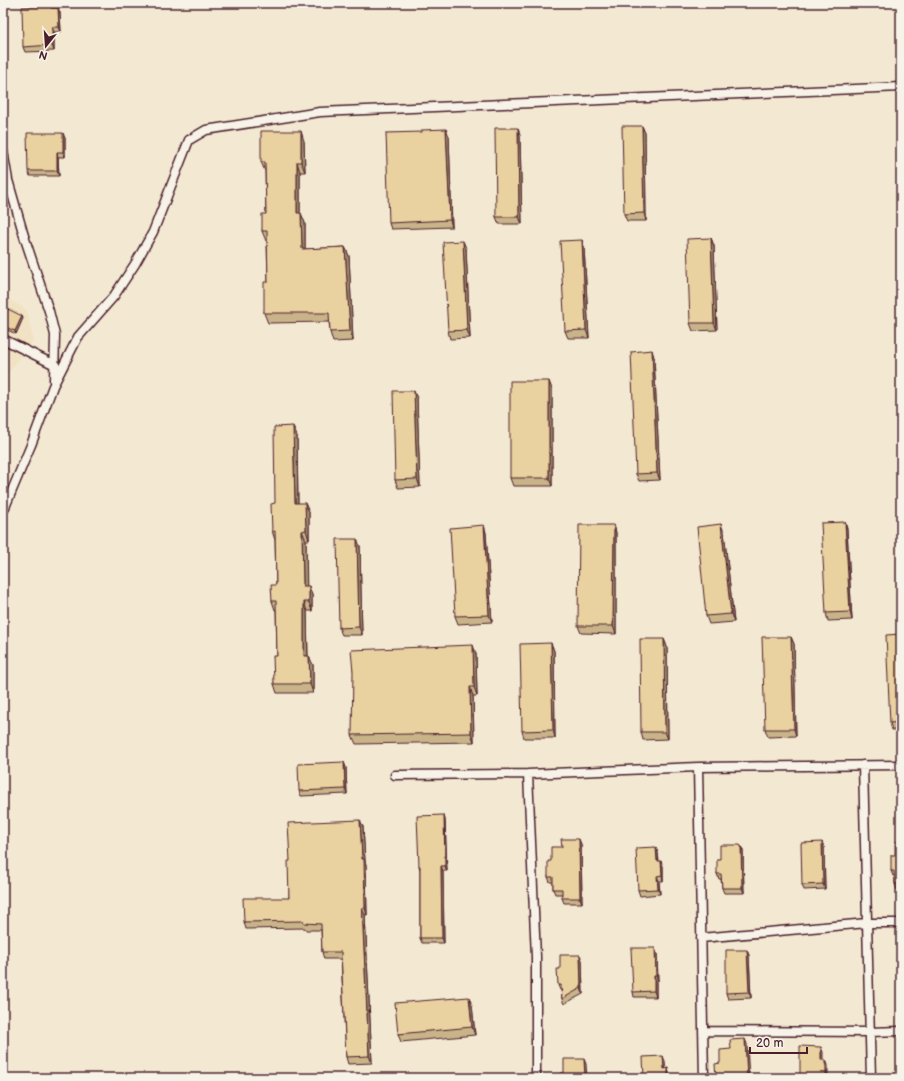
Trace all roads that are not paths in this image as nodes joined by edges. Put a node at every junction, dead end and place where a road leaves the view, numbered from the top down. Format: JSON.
{"nodes":[{"id":1,"x":901,"y":87,"type":"edge"},
{"id":2,"x":3,"y":150,"type":"edge"},
{"id":3,"x":3,"y":339,"type":"edge"},
{"id":4,"x":54,"y":365,"type":"junction"},
{"id":5,"x":53,"y":386,"type":"junction"},
{"id":6,"x":3,"y":512,"type":"edge"},
{"id":7,"x":864,"y":765,"type":"junction"},
{"id":8,"x":901,"y":765,"type":"edge"},
{"id":9,"x":698,"y":767,"type":"junction"},
{"id":10,"x":528,"y":774,"type":"junction"},
{"id":11,"x":395,"y":775,"type":"dead end"},
{"id":12,"x":867,"y":923,"type":"junction"},
{"id":13,"x":901,"y":923,"type":"edge"},
{"id":14,"x":701,"y":938,"type":"junction"},
{"id":15,"x":901,"y":1030,"type":"edge"},
{"id":16,"x":703,"y":1032,"type":"junction"},
{"id":17,"x":869,"y":1032,"type":"junction"},
{"id":18,"x":536,"y":1078,"type":"edge"},
{"id":19,"x":704,"y":1078,"type":"edge"},
{"id":20,"x":871,"y":1078,"type":"edge"}],
"edges":[{"from":1,"to":5,"type":"lane"},
{"from":2,"to":4,"type":"lane"},
{"from":3,"to":4,"type":"lane"},
{"from":4,"to":5,"type":"lane"},
{"from":5,"to":6,"type":"lane"},
{"from":7,"to":8,"type":"lane"},
{"from":7,"to":9,"type":"lane"},
{"from":7,"to":12,"type":"lane"},
{"from":9,"to":10,"type":"lane"},
{"from":9,"to":14,"type":"lane"},
{"from":10,"to":11,"type":"lane"},
{"from":10,"to":18,"type":"lane"},
{"from":12,"to":13,"type":"lane"},
{"from":12,"to":14,"type":"lane"},
{"from":12,"to":17,"type":"lane"},
{"from":14,"to":16,"type":"lane"},
{"from":15,"to":17,"type":"lane"},
{"from":16,"to":17,"type":"lane"},
{"from":16,"to":19,"type":"lane"},
{"from":17,"to":20,"type":"lane"}]}
